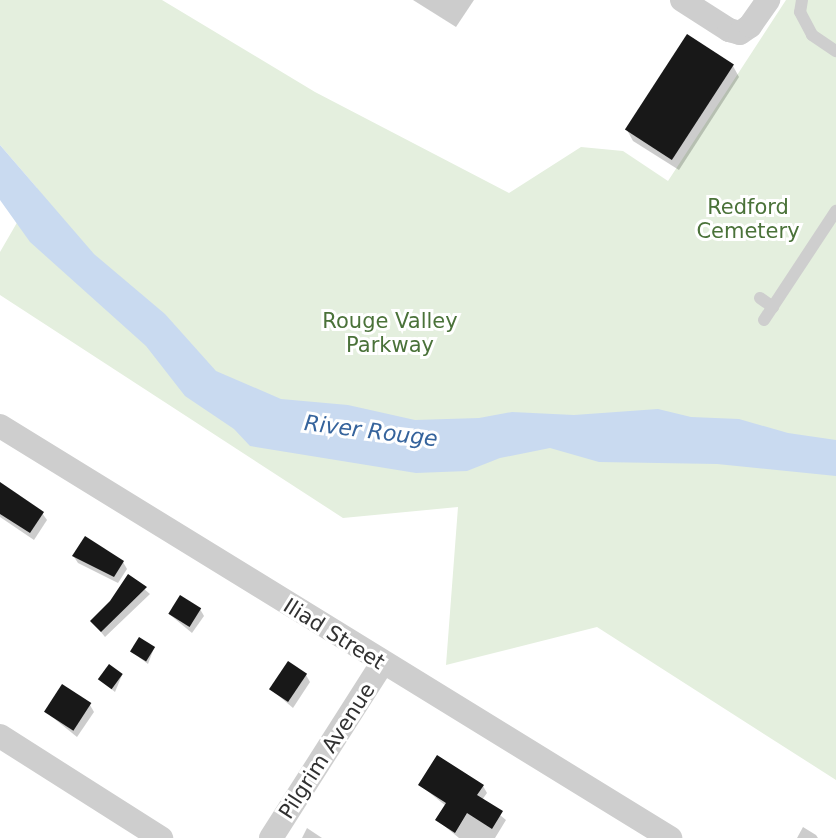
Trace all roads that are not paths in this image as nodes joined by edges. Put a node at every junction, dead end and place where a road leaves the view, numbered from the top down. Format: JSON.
{"nodes":[{"id":1,"x":682,"y":0,"type":"edge"},
{"id":2,"x":768,"y":0,"type":"edge"},
{"id":3,"x":802,"y":0,"type":"edge"},
{"id":4,"x":836,"y":51,"type":"edge"},
{"id":5,"x":836,"y":211,"type":"edge"},
{"id":6,"x":760,"y":298,"type":"dead end"},
{"id":7,"x":773,"y":307,"type":"junction"},
{"id":8,"x":764,"y":320,"type":"dead end"},
{"id":9,"x":0,"y":426,"type":"edge"},
{"id":10,"x":382,"y":664,"type":"junction"},
{"id":11,"x":0,"y":736,"type":"edge"},
{"id":12,"x":162,"y":838,"type":"edge"},
{"id":13,"x":271,"y":838,"type":"edge"},
{"id":14,"x":670,"y":838,"type":"edge"}],
"edges":[{"from":1,"to":2,"type":"street"},
{"from":3,"to":4,"type":"lane"},
{"from":5,"to":7,"type":"lane"},
{"from":6,"to":7,"type":"lane"},
{"from":7,"to":8,"type":"lane"},
{"from":9,"to":10,"type":"street","name":"Iliad Street"},
{"from":10,"to":13,"type":"street","name":"Pilgrim Avenue"},
{"from":10,"to":14,"type":"street","name":"Iliad Street"},
{"from":11,"to":12,"type":"street"}]}
